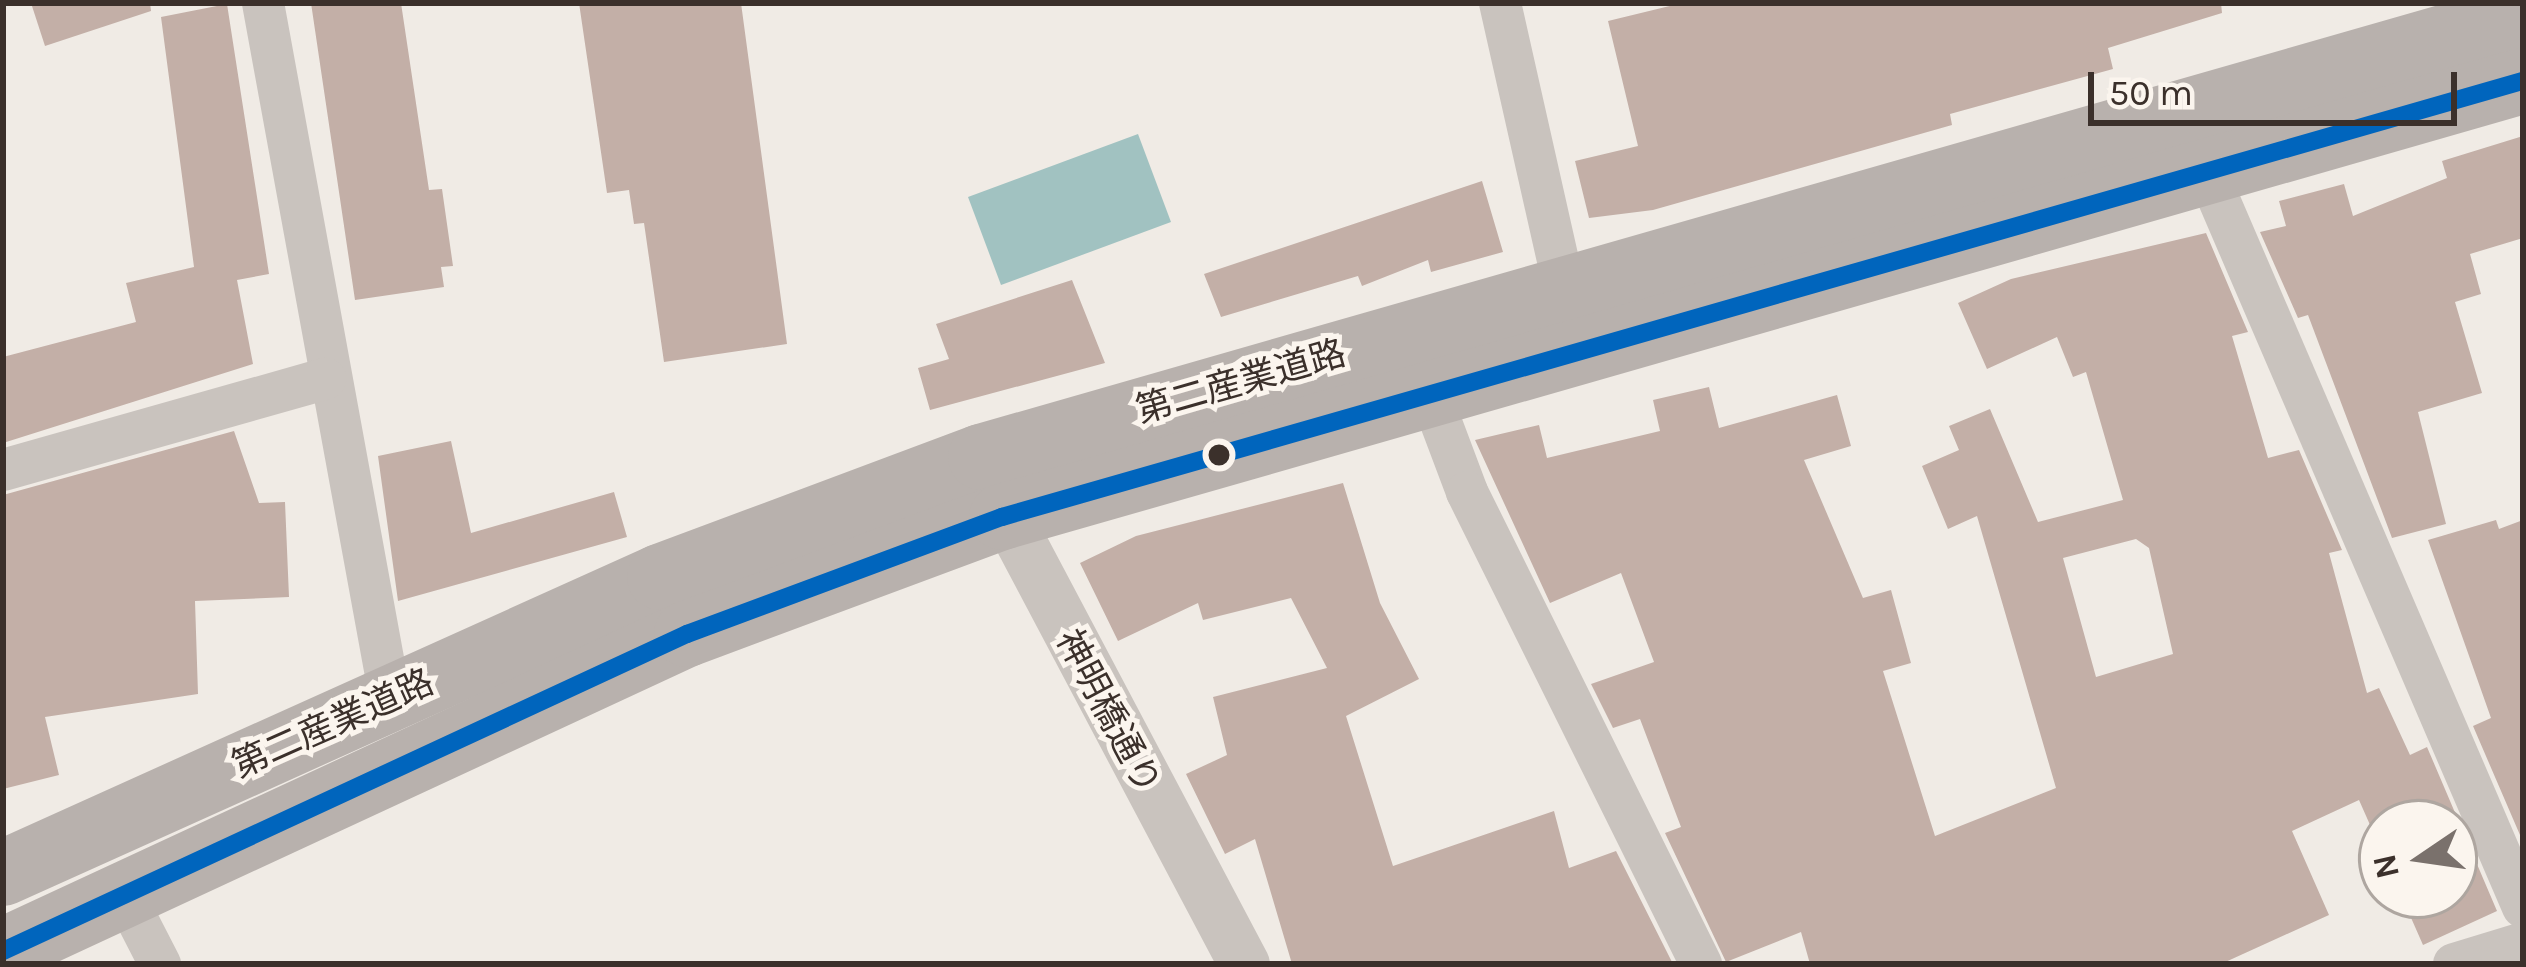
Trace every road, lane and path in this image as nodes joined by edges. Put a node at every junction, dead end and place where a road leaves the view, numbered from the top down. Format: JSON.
{"nodes":[{"id":1,"x":262,"y":3,"type":"edge"},
{"id":2,"x":1500,"y":3,"type":"edge"},
{"id":3,"x":2523,"y":15,"type":"edge"},
{"id":4,"x":2523,"y":81,"type":"edge"},
{"id":5,"x":2207,"y":172,"type":"junction"},
{"id":6,"x":1565,"y":291,"type":"junction"},
{"id":7,"x":325,"y":379,"type":"junction"},
{"id":8,"x":1431,"y":396,"type":"junction"},
{"id":9,"x":982,"y":457,"type":"junction"},
{"id":10,"x":3,"y":470,"type":"edge"},
{"id":11,"x":1002,"y":517,"type":"junction"},
{"id":12,"x":390,"y":698,"type":"junction"},
{"id":13,"x":3,"y":873,"type":"edge"},
{"id":14,"x":124,"y":894,"type":"junction"},
{"id":15,"x":2523,"y":907,"type":"edge"},
{"id":16,"x":2523,"y":943,"type":"edge"},
{"id":17,"x":3,"y":951,"type":"edge"},
{"id":18,"x":160,"y":964,"type":"edge"},
{"id":19,"x":1244,"y":964,"type":"edge"},
{"id":20,"x":1701,"y":964,"type":"edge"},
{"id":21,"x":2454,"y":964,"type":"edge"}],
"edges":[{"from":1,"to":7,"type":"street"},
{"from":2,"to":6,"type":"street"},
{"from":3,"to":6,"type":"main road","name":"第二産業道路"},
{"from":4,"to":5,"type":"main road","name":"第二産業道路"},
{"from":5,"to":8,"type":"main road","name":"第二産業道路"},
{"from":5,"to":15,"type":"street"},
{"from":6,"to":9,"type":"main road","name":"第二産業道路"},
{"from":7,"to":10,"type":"street"},
{"from":7,"to":12,"type":"street"},
{"from":8,"to":11,"type":"main road","name":"第二産業道路"},
{"from":8,"to":20,"type":"street"},
{"from":9,"to":11,"type":"street","name":"神明橋通り"},
{"from":9,"to":12,"type":"main road","name":"第二産業道路"},
{"from":11,"to":14,"type":"main road","name":"第二産業道路"},
{"from":11,"to":19,"type":"street","name":"神明橋通り"},
{"from":12,"to":13,"type":"main road","name":"第二産業道路"},
{"from":14,"to":17,"type":"main road","name":"第二産業道路"},
{"from":14,"to":18,"type":"street"},
{"from":16,"to":21,"type":"street"}]}
